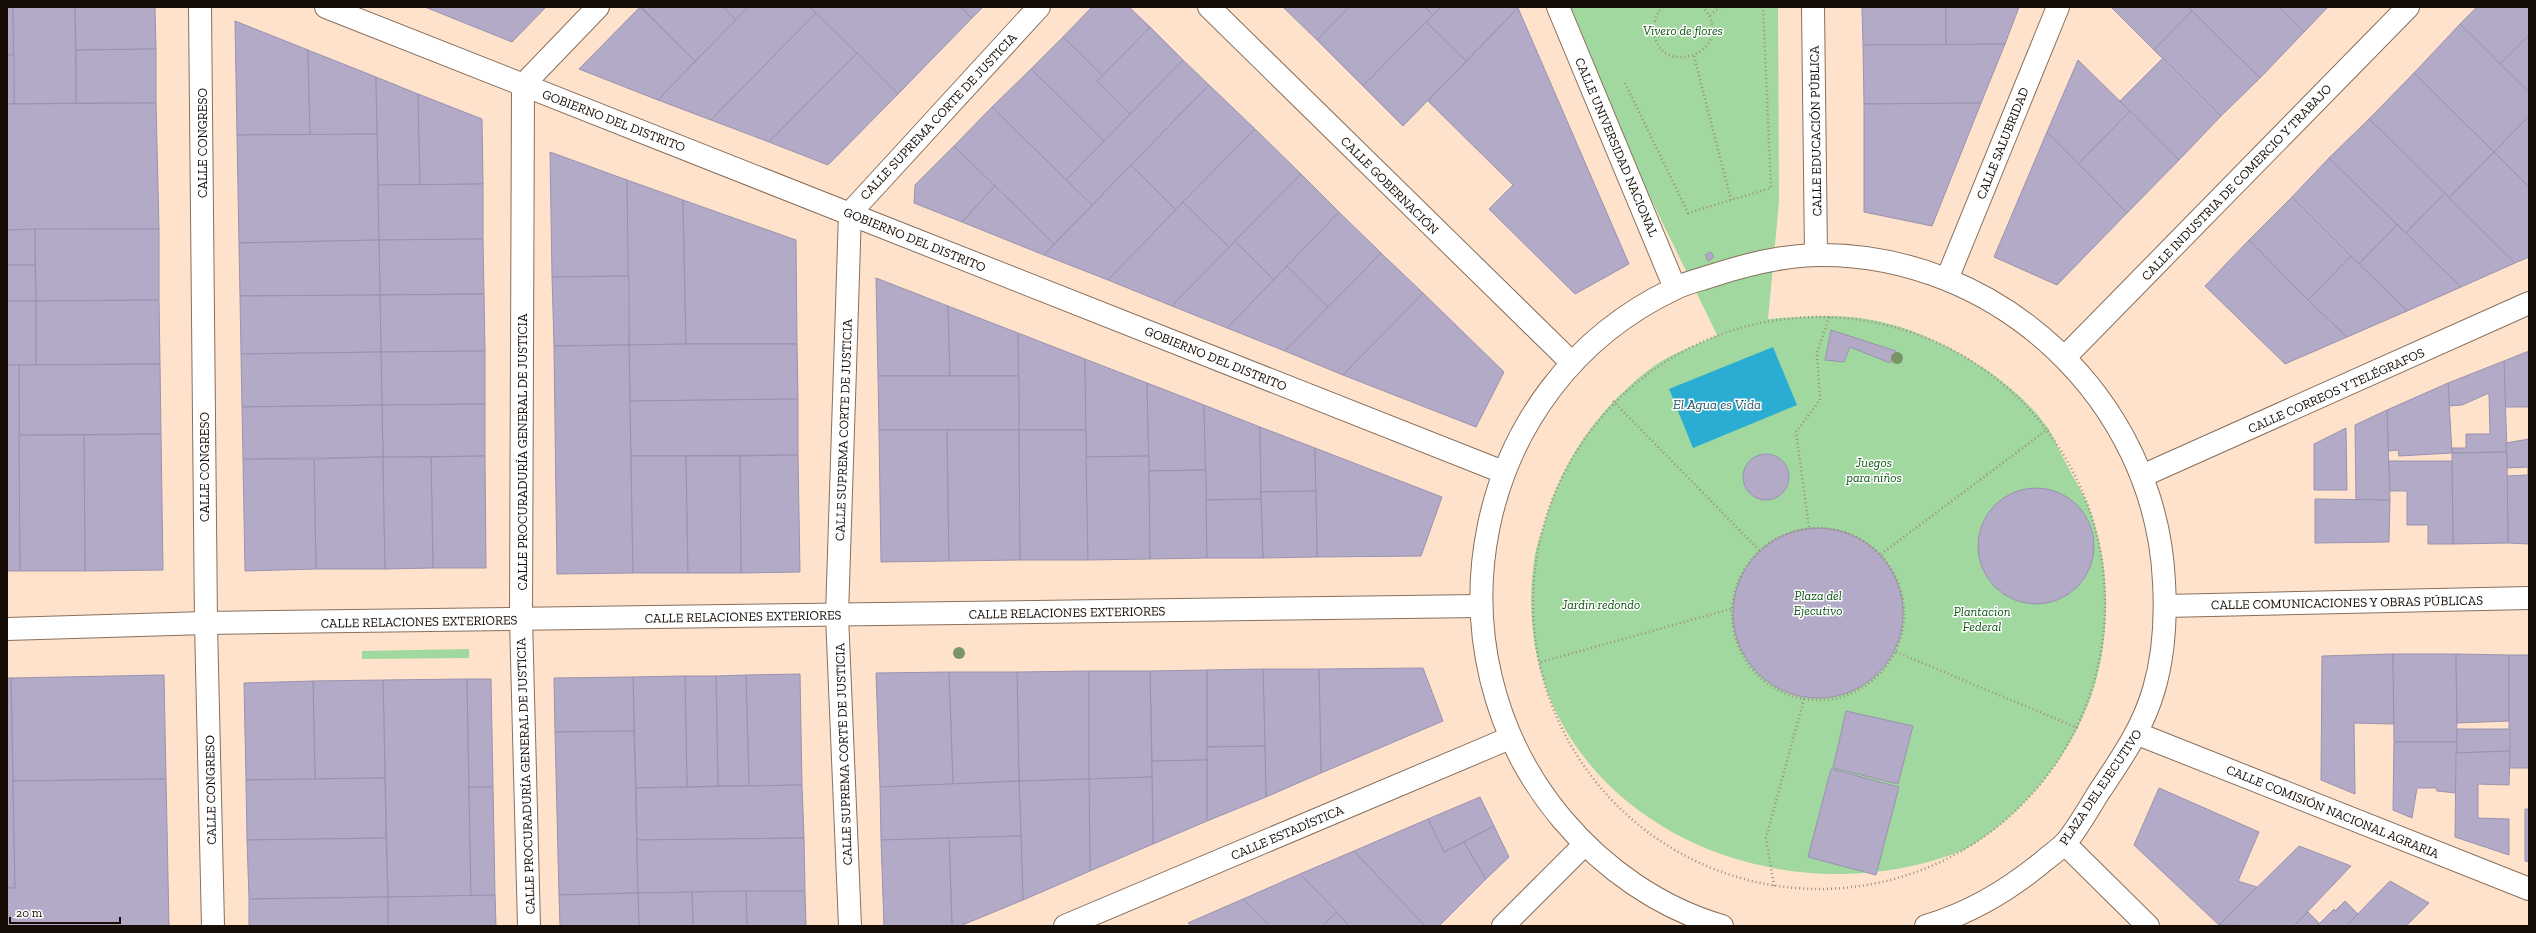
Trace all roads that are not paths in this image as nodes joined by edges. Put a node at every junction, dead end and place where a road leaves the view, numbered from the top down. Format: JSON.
{"nodes":[{"id":1,"x":200,"y":7,"type":"edge"},
{"id":2,"x":326,"y":7,"type":"edge"},
{"id":3,"x":598,"y":7,"type":"edge"},
{"id":4,"x":1039,"y":7,"type":"edge"},
{"id":5,"x":1209,"y":7,"type":"edge"},
{"id":6,"x":1558,"y":7,"type":"edge"},
{"id":7,"x":1813,"y":7,"type":"edge"},
{"id":8,"x":2058,"y":7,"type":"edge"},
{"id":9,"x":2408,"y":7,"type":"edge"},
{"id":10,"x":524,"y":85,"type":"junction"},
{"id":11,"x":850,"y":213,"type":"junction"},
{"id":12,"x":1816,"y":255,"type":"junction"},
{"id":13,"x":1947,"y":279,"type":"junction"},
{"id":14,"x":1675,"y":288,"type":"junction"},
{"id":15,"x":2529,"y":304,"type":"edge"},
{"id":16,"x":2065,"y":357,"type":"junction"},
{"id":17,"x":1572,"y":363,"type":"junction"},
{"id":18,"x":1503,"y":472,"type":"junction"},
{"id":19,"x":2142,"y":476,"type":"junction"},
{"id":20,"x":2529,"y":598,"type":"edge"},
{"id":21,"x":1480,"y":606,"type":"junction"},
{"id":22,"x":2166,"y":606,"type":"junction"},
{"id":23,"x":837,"y":615,"type":"junction"},
{"id":24,"x":521,"y":619,"type":"junction"},
{"id":25,"x":206,"y":623,"type":"junction"},
{"id":26,"x":7,"y":629,"type":"edge"},
{"id":27,"x":2138,"y":734,"type":"junction"},
{"id":28,"x":1510,"y":738,"type":"junction"},
{"id":29,"x":2065,"y":844,"type":"junction"},
{"id":30,"x":1584,"y":845,"type":"junction"},
{"id":31,"x":2529,"y":889,"type":"edge"},
{"id":32,"x":1954,"y":922,"type":"edge"},
{"id":33,"x":1697,"y":923,"type":"edge"},
{"id":34,"x":213,"y":926,"type":"edge"},
{"id":35,"x":529,"y":926,"type":"edge"},
{"id":36,"x":850,"y":926,"type":"edge"},
{"id":37,"x":1065,"y":926,"type":"edge"},
{"id":38,"x":1503,"y":926,"type":"edge"},
{"id":39,"x":1722,"y":926,"type":"edge"},
{"id":40,"x":1926,"y":926,"type":"edge"},
{"id":41,"x":2148,"y":926,"type":"edge"}],
"edges":[{"from":1,"to":25,"type":"street","name":"CALLE CONGRESO"},
{"from":2,"to":10,"type":"street","name":"GOBIERNO DEL DISTRITO"},
{"from":3,"to":10,"type":"street"},
{"from":4,"to":11,"type":"street","name":"CALLE SUPREMA CORTE DE JUSTICIA"},
{"from":5,"to":17,"type":"street","name":"CALLE GOBERNACIÓN"},
{"from":6,"to":14,"type":"street","name":"CALLE UNIVERSIDAD NACIONAL"},
{"from":7,"to":12,"type":"street","name":"CALLE EDUCACIÓN PÚBLICA"},
{"from":8,"to":13,"type":"street","name":"CALLE SALUBRIDAD"},
{"from":9,"to":16,"type":"street","name":"CALLE INDUSTRIA DE COMERCIO Y TRABAJO"},
{"from":10,"to":11,"type":"street","name":"GOBIERNO DEL DISTRITO"},
{"from":10,"to":24,"type":"street","name":"CALLE PROCURADURÍA GENERAL DE JUSTICIA"},
{"from":11,"to":18,"type":"street","name":"GOBIERNO DEL DISTRITO"},
{"from":11,"to":23,"type":"street","name":"CALLE SUPREMA CORTE DE JUSTICIA"},
{"from":12,"to":13,"type":"street","name":"PLAZA DEL EJECUTIVO"},
{"from":12,"to":14,"type":"street","name":"PLAZA DEL EJECUTIVO"},
{"from":13,"to":16,"type":"street","name":"PLAZA DEL EJECUTIVO"},
{"from":14,"to":17,"type":"street","name":"PLAZA DEL EJECUTIVO"},
{"from":15,"to":19,"type":"street","name":"CALLE CORREOS Y TELÉGRAFOS"},
{"from":16,"to":19,"type":"street","name":"PLAZA DEL EJECUTIVO"},
{"from":17,"to":18,"type":"street","name":"PLAZA DEL EJECUTIVO"},
{"from":18,"to":21,"type":"street","name":"PLAZA DEL EJECUTIVO"},
{"from":19,"to":22,"type":"street","name":"PLAZA DEL EJECUTIVO"},
{"from":20,"to":22,"type":"street","name":"CALLE COMUNICACIONES Y OBRAS PÚBLICAS"},
{"from":21,"to":23,"type":"street","name":"CALLE RELACIONES EXTERIORES"},
{"from":21,"to":28,"type":"street","name":"PLAZA DEL EJECUTIVO"},
{"from":22,"to":27,"type":"street","name":"PLAZA DEL EJECUTIVO"},
{"from":23,"to":24,"type":"street","name":"CALLE RELACIONES EXTERIORES"},
{"from":23,"to":36,"type":"street","name":"CALLE SUPREMA CORTE DE JUSTICIA"},
{"from":24,"to":25,"type":"street","name":"CALLE RELACIONES EXTERIORES"},
{"from":24,"to":35,"type":"street","name":"CALLE PROCURADURÍA GENERAL DE JUSTICIA"},
{"from":25,"to":26,"type":"street","name":"CALLE RELACIONES EXTERIORES"},
{"from":25,"to":34,"type":"street","name":"CALLE CONGRESO"},
{"from":27,"to":29,"type":"street","name":"PLAZA DEL EJECUTIVO"},
{"from":27,"to":31,"type":"street","name":"CALLE COMISIÓN NACIONAL AGRARIA"},
{"from":28,"to":30,"type":"street","name":"PLAZA DEL EJECUTIVO"},
{"from":28,"to":37,"type":"street","name":"CALLE ESTADÍSTICA"},
{"from":29,"to":32,"type":"street","name":"PLAZA DEL EJECUTIVO"},
{"from":29,"to":41,"type":"street"},
{"from":30,"to":33,"type":"street","name":"PLAZA DEL EJECUTIVO"},
{"from":30,"to":38,"type":"street"},
{"from":32,"to":40,"type":"street","name":"PLAZA DEL EJECUTIVO"},
{"from":33,"to":39,"type":"street","name":"PLAZA DEL EJECUTIVO"}]}
